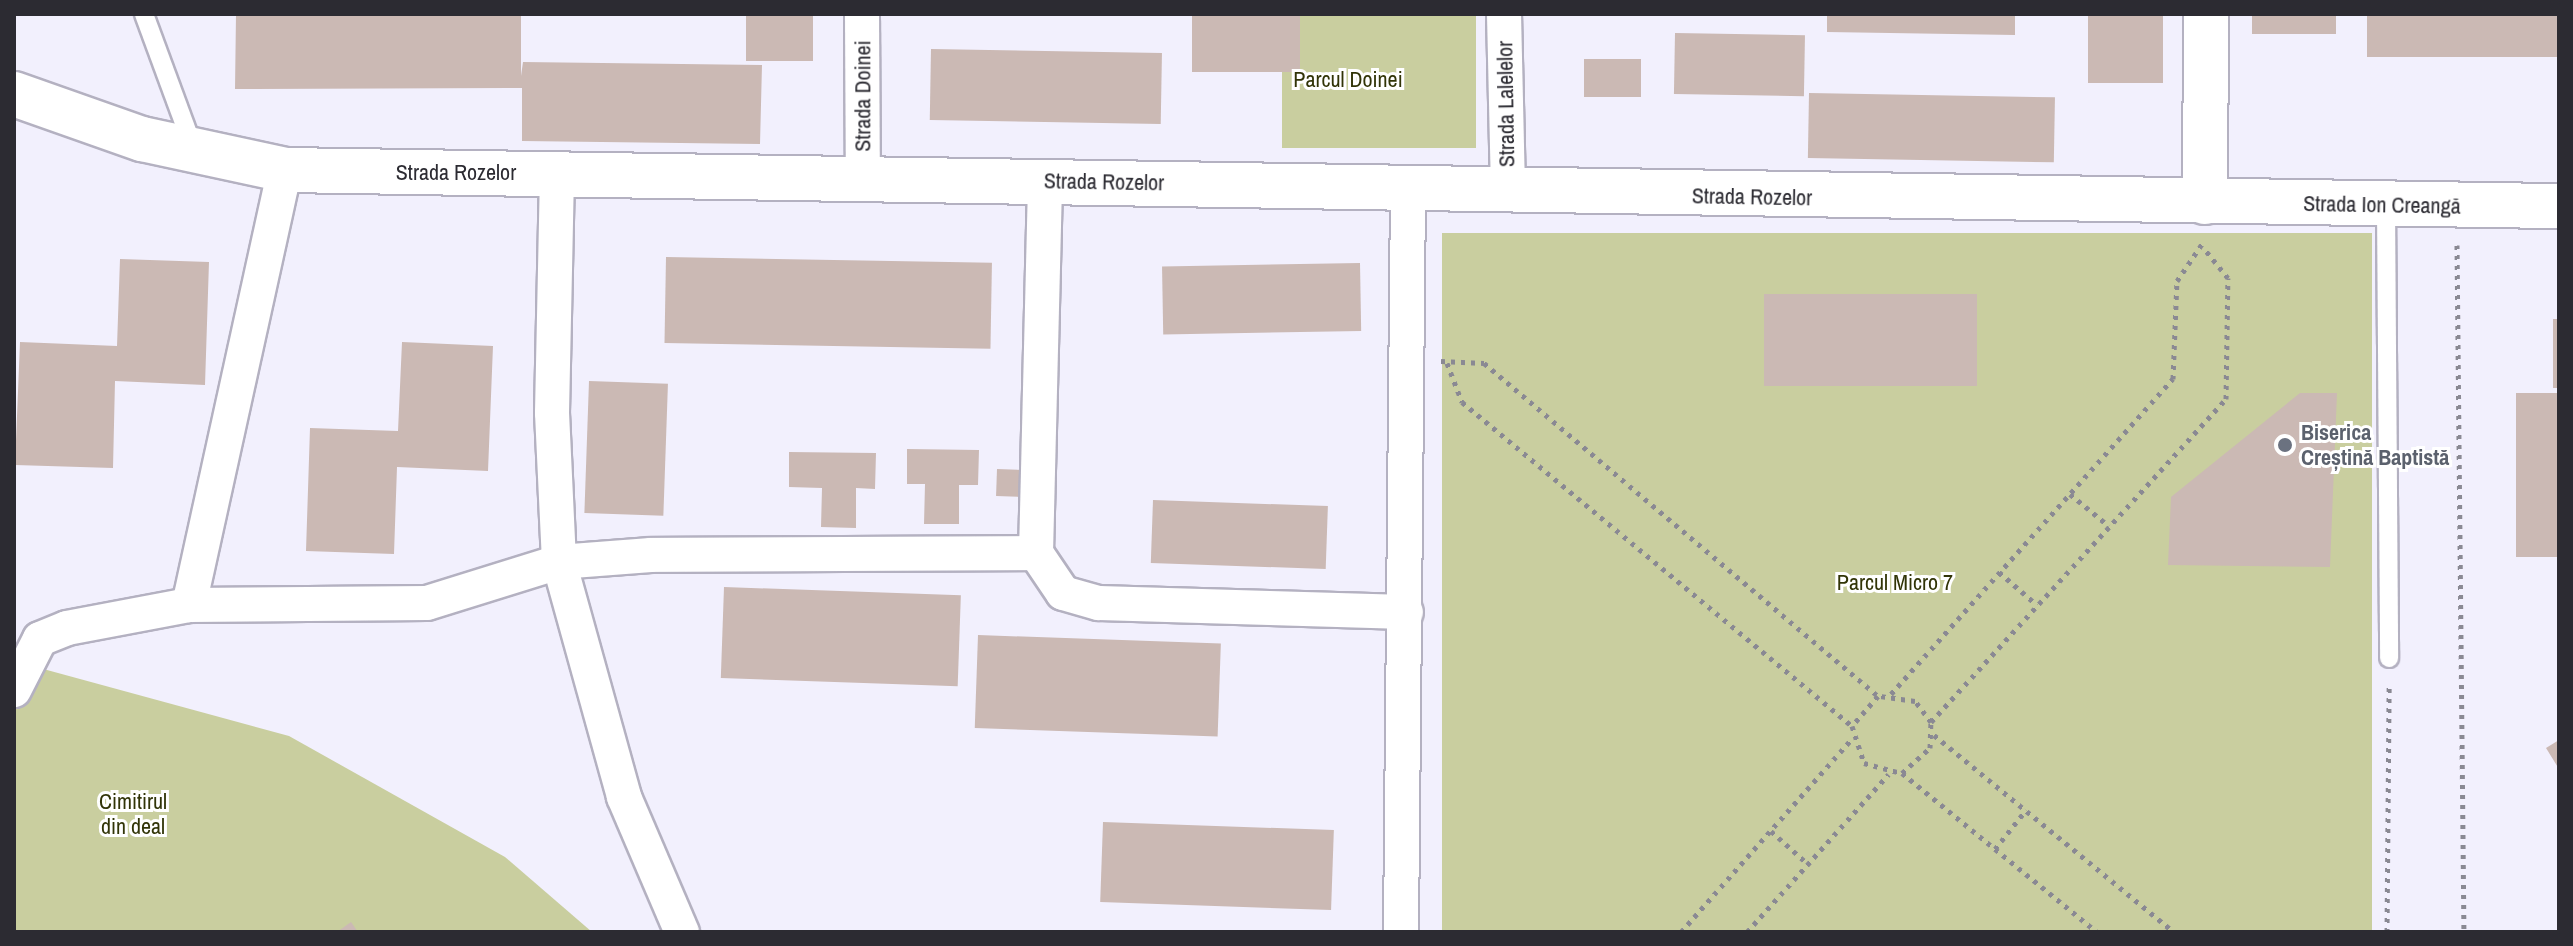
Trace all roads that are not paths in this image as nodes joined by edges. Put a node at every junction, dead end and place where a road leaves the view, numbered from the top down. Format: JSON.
{"nodes":[{"id":1,"x":144,"y":14,"type":"edge"},
{"id":2,"x":862,"y":14,"type":"edge"},
{"id":3,"x":1504,"y":14,"type":"edge"},
{"id":4,"x":2206,"y":14,"type":"edge"},
{"id":5,"x":14,"y":94,"type":"edge"},
{"id":6,"x":195,"y":153,"type":"junction"},
{"id":7,"x":285,"y":170,"type":"junction"},
{"id":8,"x":557,"y":174,"type":"junction"},
{"id":9,"x":863,"y":178,"type":"junction"},
{"id":10,"x":1045,"y":180,"type":"junction"},
{"id":11,"x":1408,"y":190,"type":"junction"},
{"id":12,"x":1508,"y":193,"type":"junction"},
{"id":13,"x":2205,"y":202,"type":"junction"},
{"id":14,"x":2386,"y":205,"type":"junction"},
{"id":15,"x":2559,"y":206,"type":"edge"},
{"id":16,"x":1036,"y":553,"type":"junction"},
{"id":17,"x":559,"y":562,"type":"junction"},
{"id":18,"x":189,"y":605,"type":"junction"},
{"id":19,"x":1406,"y":612,"type":"junction"},
{"id":20,"x":27,"y":636,"type":"edge"},
{"id":21,"x":2389,"y":658,"type":"road end"},
{"id":22,"x":14,"y":690,"type":"edge"},
{"id":23,"x":682,"y":932,"type":"edge"},
{"id":24,"x":1401,"y":932,"type":"edge"}],
"edges":[{"from":1,"to":6,"type":"lane"},
{"from":2,"to":9,"type":"street","name":"Strada Doinei"},
{"from":3,"to":12,"type":"street","name":"Strada Lalelelor"},
{"from":4,"to":13,"type":"street"},
{"from":5,"to":6,"type":"street","name":"Strada Rozelor"},
{"from":6,"to":7,"type":"street","name":"Strada Rozelor"},
{"from":7,"to":8,"type":"street","name":"Strada Rozelor"},
{"from":7,"to":18,"type":"street"},
{"from":8,"to":9,"type":"street","name":"Strada Rozelor"},
{"from":8,"to":17,"type":"street"},
{"from":9,"to":10,"type":"street","name":"Strada Rozelor"},
{"from":10,"to":11,"type":"street","name":"Strada Rozelor"},
{"from":10,"to":16,"type":"street"},
{"from":11,"to":12,"type":"street","name":"Strada Rozelor"},
{"from":11,"to":19,"type":"street"},
{"from":12,"to":13,"type":"street","name":"Strada Rozelor"},
{"from":13,"to":14,"type":"street","name":"Strada Ion Creangă"},
{"from":14,"to":15,"type":"street","name":"Strada Ion Creangă"},
{"from":14,"to":21,"type":"lane"},
{"from":16,"to":17,"type":"street"},
{"from":16,"to":19,"type":"street"},
{"from":17,"to":18,"type":"street"},
{"from":17,"to":23,"type":"street"},
{"from":18,"to":20,"type":"street"},
{"from":19,"to":24,"type":"street"},
{"from":20,"to":22,"type":"street"}]}
